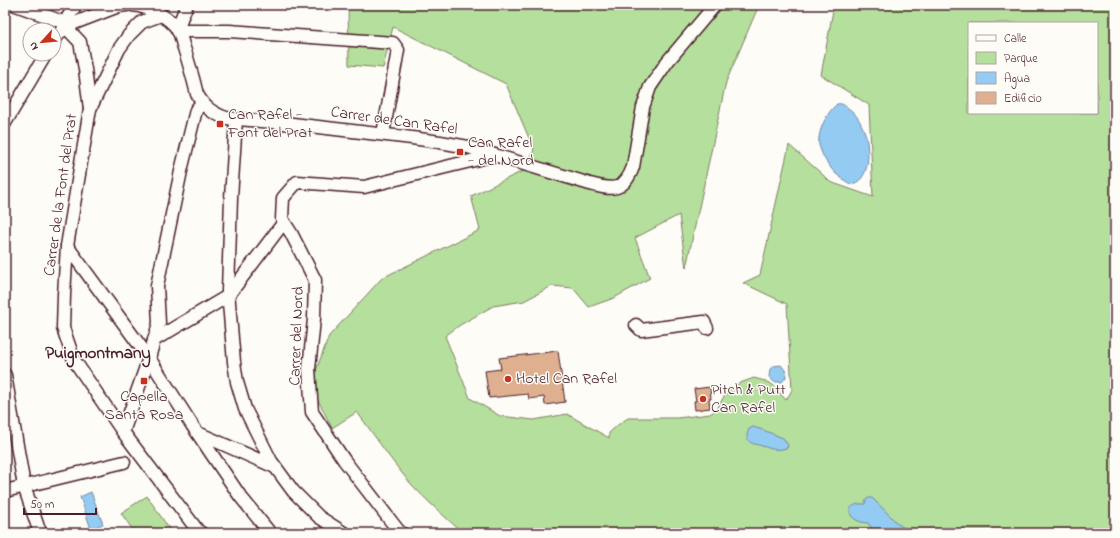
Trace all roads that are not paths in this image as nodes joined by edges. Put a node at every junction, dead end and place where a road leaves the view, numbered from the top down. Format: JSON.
{"nodes":[{"id":1,"x":16,"y":5,"type":"edge"},
{"id":2,"x":76,"y":5,"type":"edge"},
{"id":3,"x":127,"y":5,"type":"edge"},
{"id":4,"x":132,"y":5,"type":"edge"},
{"id":5,"x":187,"y":5,"type":"edge"},
{"id":6,"x":715,"y":5,"type":"edge"},
{"id":7,"x":161,"y":15,"type":"junction"},
{"id":8,"x":66,"y":27,"type":"junction"},
{"id":9,"x":62,"y":30,"type":"edge"},
{"id":10,"x":178,"y":31,"type":"junction"},
{"id":11,"x":41,"y":62,"type":"edge"},
{"id":12,"x":202,"y":103,"type":"junction"},
{"id":13,"x":90,"y":108,"type":"junction"},
{"id":14,"x":236,"y":120,"type":"junction"},
{"id":15,"x":5,"y":123,"type":"edge"},
{"id":16,"x":383,"y":134,"type":"junction"},
{"id":17,"x":495,"y":155,"type":"junction"},
{"id":18,"x":284,"y":222,"type":"junction"},
{"id":19,"x":67,"y":246,"type":"junction"},
{"id":20,"x":228,"y":296,"type":"junction"},
{"id":21,"x":636,"y":325,"type":"dead end"},
{"id":22,"x":707,"y":328,"type":"dead end"},
{"id":23,"x":154,"y":340,"type":"junction"},
{"id":24,"x":149,"y":358,"type":"junction"},
{"id":25,"x":5,"y":375,"type":"edge"},
{"id":26,"x":6,"y":392,"type":"edge"},
{"id":27,"x":123,"y":432,"type":"junction"},
{"id":28,"x":198,"y":433,"type":"junction"},
{"id":29,"x":124,"y":462,"type":"dead end"},
{"id":30,"x":274,"y":467,"type":"junction"},
{"id":31,"x":24,"y":486,"type":"junction"},
{"id":32,"x":5,"y":491,"type":"edge"},
{"id":33,"x":42,"y":531,"type":"edge"},
{"id":34,"x":201,"y":533,"type":"edge"},
{"id":35,"x":270,"y":533,"type":"edge"},
{"id":36,"x":344,"y":533,"type":"edge"},
{"id":37,"x":401,"y":533,"type":"edge"}],
"edges":[{"from":1,"to":8,"type":"street"},
{"from":2,"to":8,"type":"street"},
{"from":3,"to":8,"type":"street"},
{"from":4,"to":7,"type":"street"},
{"from":5,"to":10,"type":"street"},
{"from":6,"to":17,"type":"street","name":"Carrer de Can Rafel"},
{"from":7,"to":10,"type":"street"},
{"from":7,"to":13,"type":"street","name":"Carrer de la Font del Prat"},
{"from":8,"to":9,"type":"street"},
{"from":8,"to":13,"type":"street"},
{"from":10,"to":12,"type":"street"},
{"from":10,"to":16,"type":"street"},
{"from":11,"to":15,"type":"street"},
{"from":12,"to":14,"type":"street","name":"Carrer de Can Rafel"},
{"from":12,"to":23,"type":"street"},
{"from":13,"to":19,"type":"street","name":"Carrer de la Font del Prat"},
{"from":14,"to":16,"type":"street","name":"Carrer de Can Rafel"},
{"from":14,"to":20,"type":"street"},
{"from":16,"to":17,"type":"street","name":"Carrer de Can Rafel"},
{"from":17,"to":18,"type":"street","name":"Carrer del Nord"},
{"from":18,"to":20,"type":"street"},
{"from":18,"to":37,"type":"street","name":"Carrer del Nord"},
{"from":19,"to":24,"type":"street"},
{"from":19,"to":27,"type":"street","name":"Carrer de la Font del Prat"},
{"from":20,"to":23,"type":"street"},
{"from":20,"to":30,"type":"street"},
{"from":21,"to":22,"type":"street"},
{"from":23,"to":24,"type":"street"},
{"from":24,"to":27,"type":"street"},
{"from":24,"to":28,"type":"street"},
{"from":25,"to":26,"type":"street"},
{"from":26,"to":31,"type":"street"},
{"from":27,"to":34,"type":"street","name":"Carrer de la Font del Prat"},
{"from":28,"to":30,"type":"street"},
{"from":28,"to":35,"type":"street"},
{"from":29,"to":31,"type":"street"},
{"from":30,"to":36,"type":"street"},
{"from":31,"to":32,"type":"street"},
{"from":31,"to":33,"type":"street"}]}
